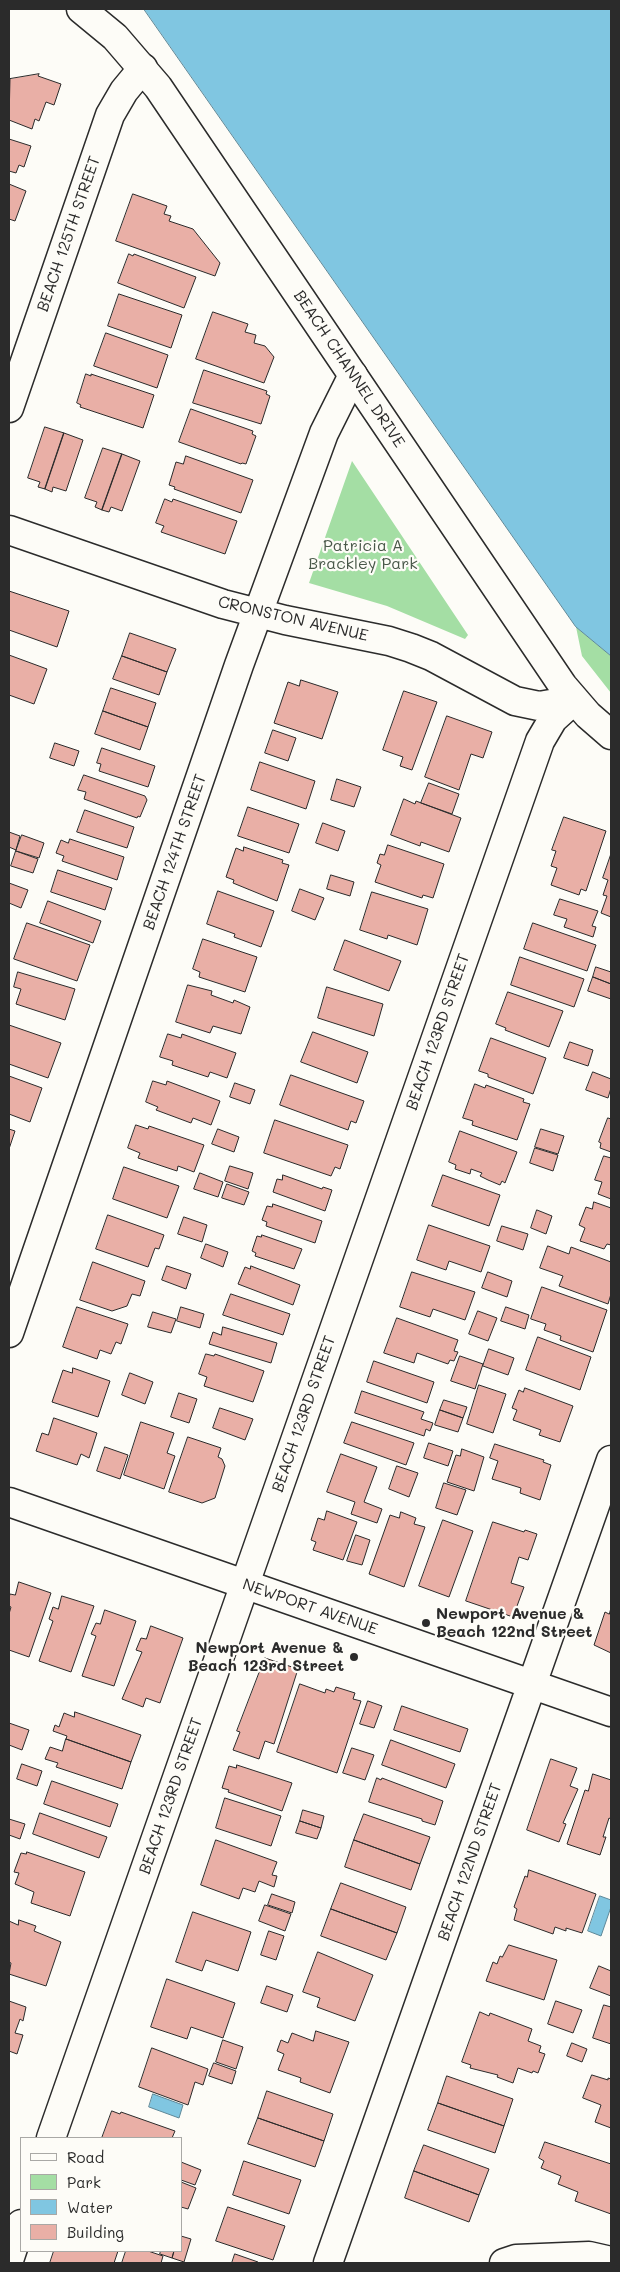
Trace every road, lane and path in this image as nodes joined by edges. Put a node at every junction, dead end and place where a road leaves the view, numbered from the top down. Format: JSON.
{"nodes":[{"id":1,"x":81,"y":9,"type":"edge"},
{"id":2,"x":143,"y":68,"type":"junction"},
{"id":3,"x":353,"y":376,"type":"junction"},
{"id":4,"x":9,"y":408,"type":"edge"},
{"id":5,"x":9,"y":530,"type":"edge"},
{"id":6,"x":258,"y":614,"type":"junction"},
{"id":7,"x":574,"y":700,"type":"junction"},
{"id":8,"x":611,"y":736,"type":"edge"},
{"id":9,"x":9,"y":1333,"type":"edge"},
{"id":10,"x":611,"y":1460,"type":"edge"},
{"id":11,"x":9,"y":1502,"type":"edge"},
{"id":12,"x":245,"y":1584,"type":"junction"},
{"id":13,"x":532,"y":1685,"type":"junction"},
{"id":14,"x":611,"y":1712,"type":"edge"},
{"id":15,"x":51,"y":2137,"type":"edge"},
{"id":16,"x":20,"y":2227,"type":"edge"},
{"id":17,"x":9,"y":2260,"type":"edge"},
{"id":18,"x":611,"y":2261,"type":"edge"},
{"id":19,"x":328,"y":2263,"type":"edge"},
{"id":20,"x":504,"y":2263,"type":"edge"}],
"edges":[{"from":1,"to":2,"type":"street","name":"BEACH CHANNEL DRIVE"},
{"from":2,"to":3,"type":"street","name":"BEACH CHANNEL DRIVE"},
{"from":2,"to":4,"type":"street","name":"BEACH 125TH STREET"},
{"from":3,"to":6,"type":"street","name":"BEACH 124TH STREET"},
{"from":3,"to":7,"type":"street","name":"BEACH CHANNEL DRIVE"},
{"from":5,"to":6,"type":"street","name":"CRONSTON AVENUE"},
{"from":6,"to":7,"type":"street","name":"CRONSTON AVENUE"},
{"from":6,"to":9,"type":"street","name":"BEACH 124TH STREET"},
{"from":7,"to":8,"type":"street","name":"BEACH CHANNEL DRIVE"},
{"from":7,"to":12,"type":"street","name":"BEACH 123RD STREET"},
{"from":10,"to":13,"type":"street","name":"BEACH 122ND STREET"},
{"from":11,"to":12,"type":"street","name":"NEWPORT AVENUE"},
{"from":12,"to":13,"type":"street","name":"NEWPORT AVENUE"},
{"from":12,"to":15,"type":"street","name":"BEACH 123RD STREET"},
{"from":13,"to":14,"type":"street","name":"NEWPORT AVENUE"},
{"from":13,"to":19,"type":"street","name":"BEACH 122ND STREET"},
{"from":16,"to":17,"type":"street"},
{"from":18,"to":20,"type":"street"}]}
